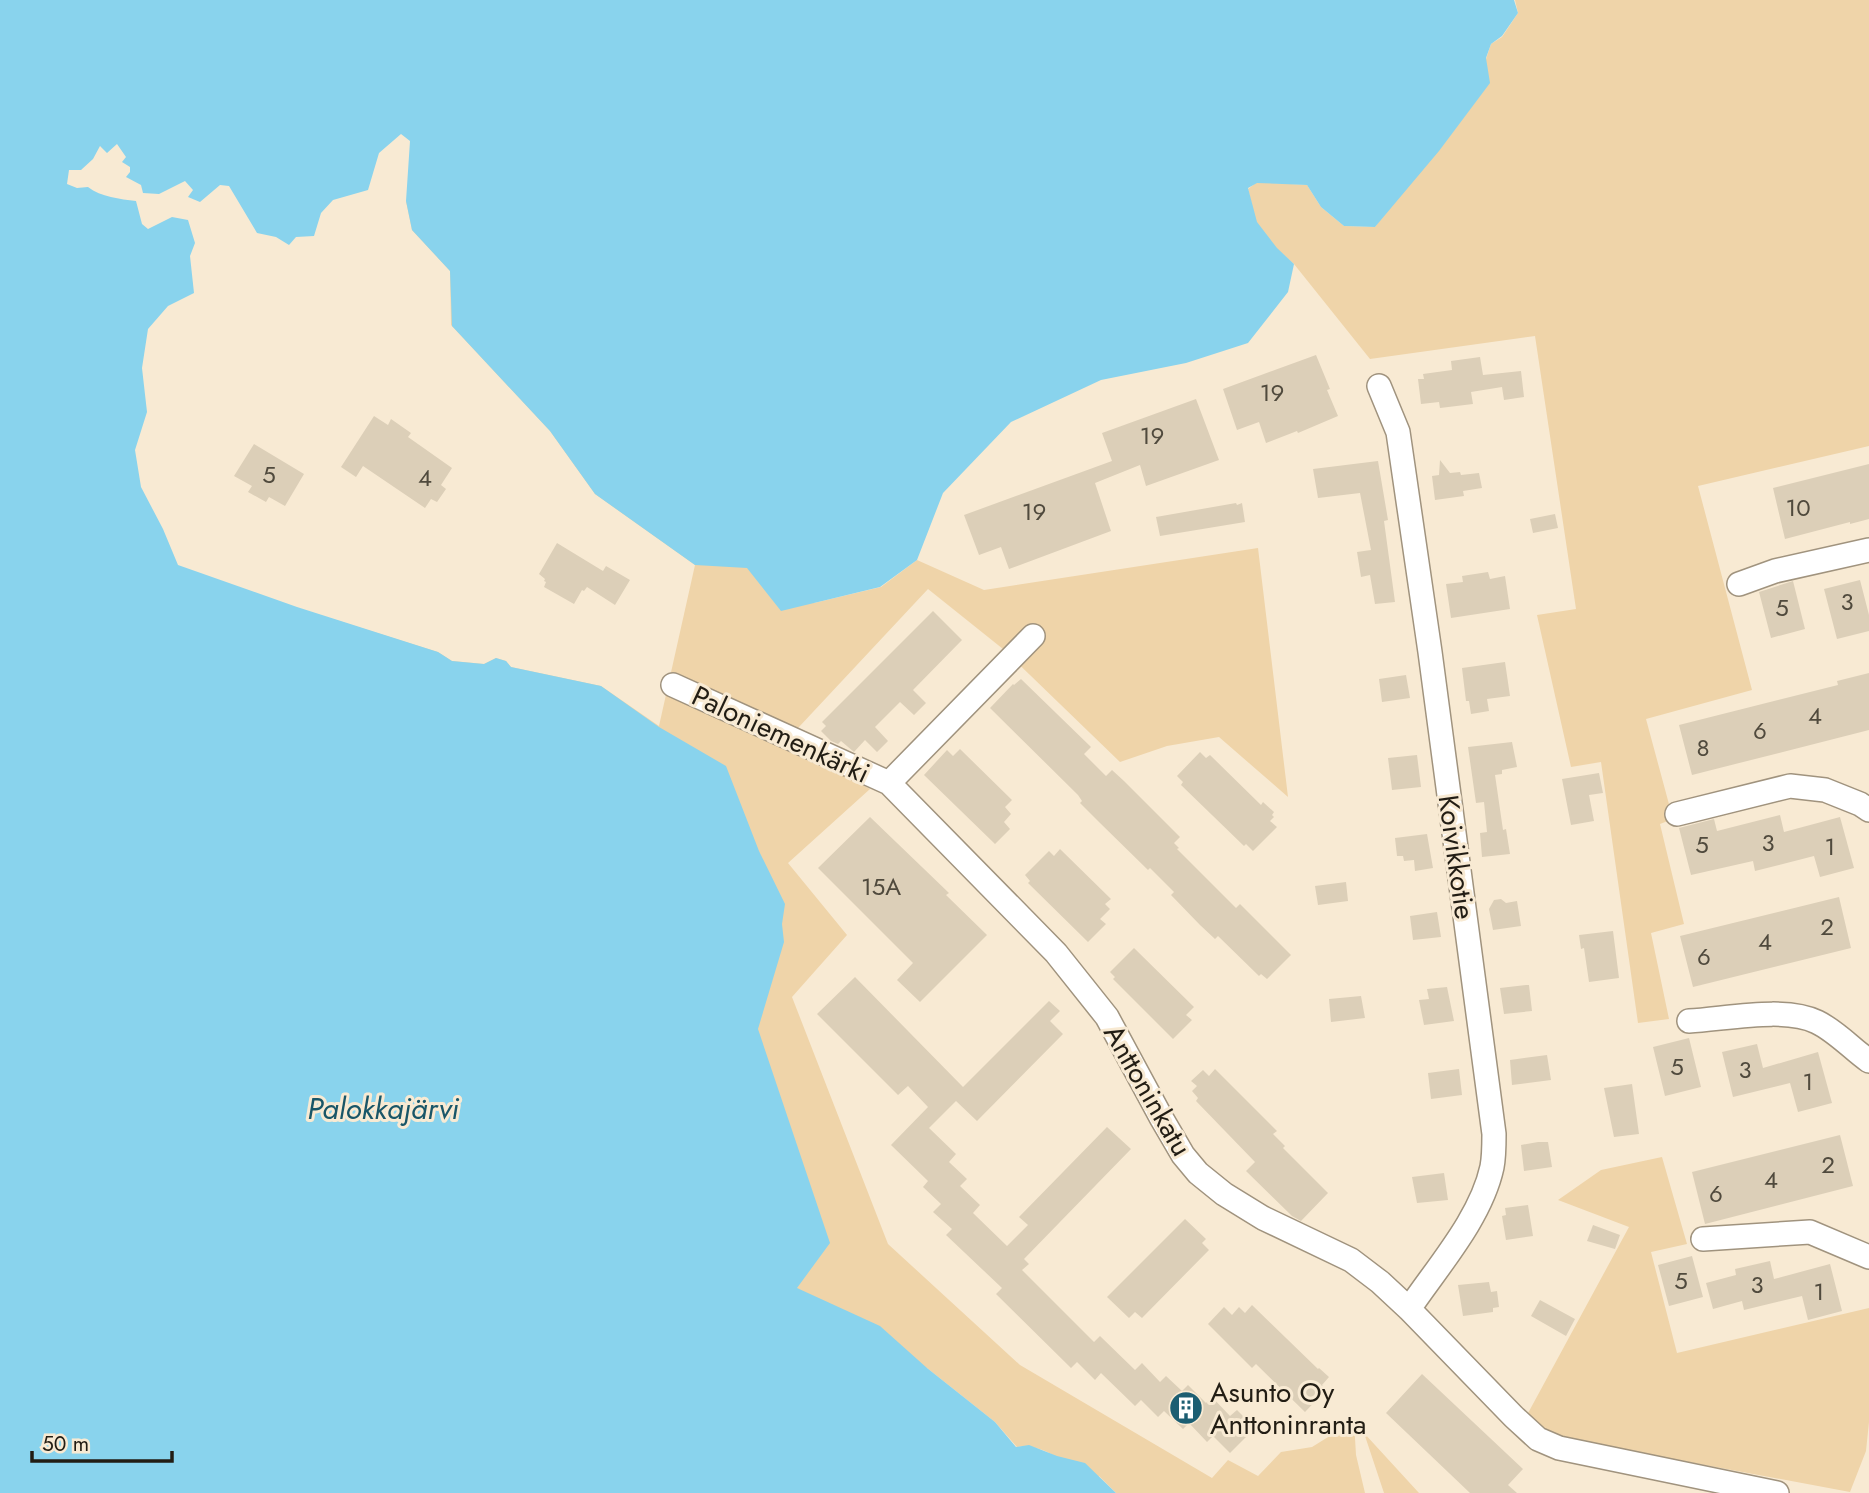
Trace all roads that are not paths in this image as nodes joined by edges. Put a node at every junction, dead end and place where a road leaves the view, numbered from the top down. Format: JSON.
{"nodes":[{"id":1,"x":1379,"y":386,"type":"dead end"},
{"id":2,"x":1869,"y":550,"type":"edge"},
{"id":3,"x":1740,"y":584,"type":"dead end"},
{"id":4,"x":1033,"y":636,"type":"dead end"},
{"id":5,"x":673,"y":685,"type":"dead end"},
{"id":6,"x":888,"y":783,"type":"junction"},
{"id":7,"x":1869,"y":810,"type":"edge"},
{"id":8,"x":1677,"y":814,"type":"dead end"},
{"id":9,"x":1689,"y":1021,"type":"dead end"},
{"id":10,"x":1869,"y":1061,"type":"edge"},
{"id":11,"x":1703,"y":1238,"type":"dead end"},
{"id":12,"x":1869,"y":1256,"type":"edge"},
{"id":13,"x":1409,"y":1309,"type":"junction"},
{"id":14,"x":1776,"y":1493,"type":"edge"}],
"edges":[{"from":1,"to":13,"type":"street","name":"Koivikkotie"},
{"from":2,"to":3,"type":"street"},
{"from":4,"to":6,"type":"street"},
{"from":5,"to":6,"type":"street","name":"Paloniemenkärki"},
{"from":6,"to":13,"type":"street","name":"Anttoninkatu"},
{"from":7,"to":8,"type":"street"},
{"from":9,"to":10,"type":"street"},
{"from":11,"to":12,"type":"street"},
{"from":13,"to":14,"type":"street","name":"Anttoninkatu"}]}
